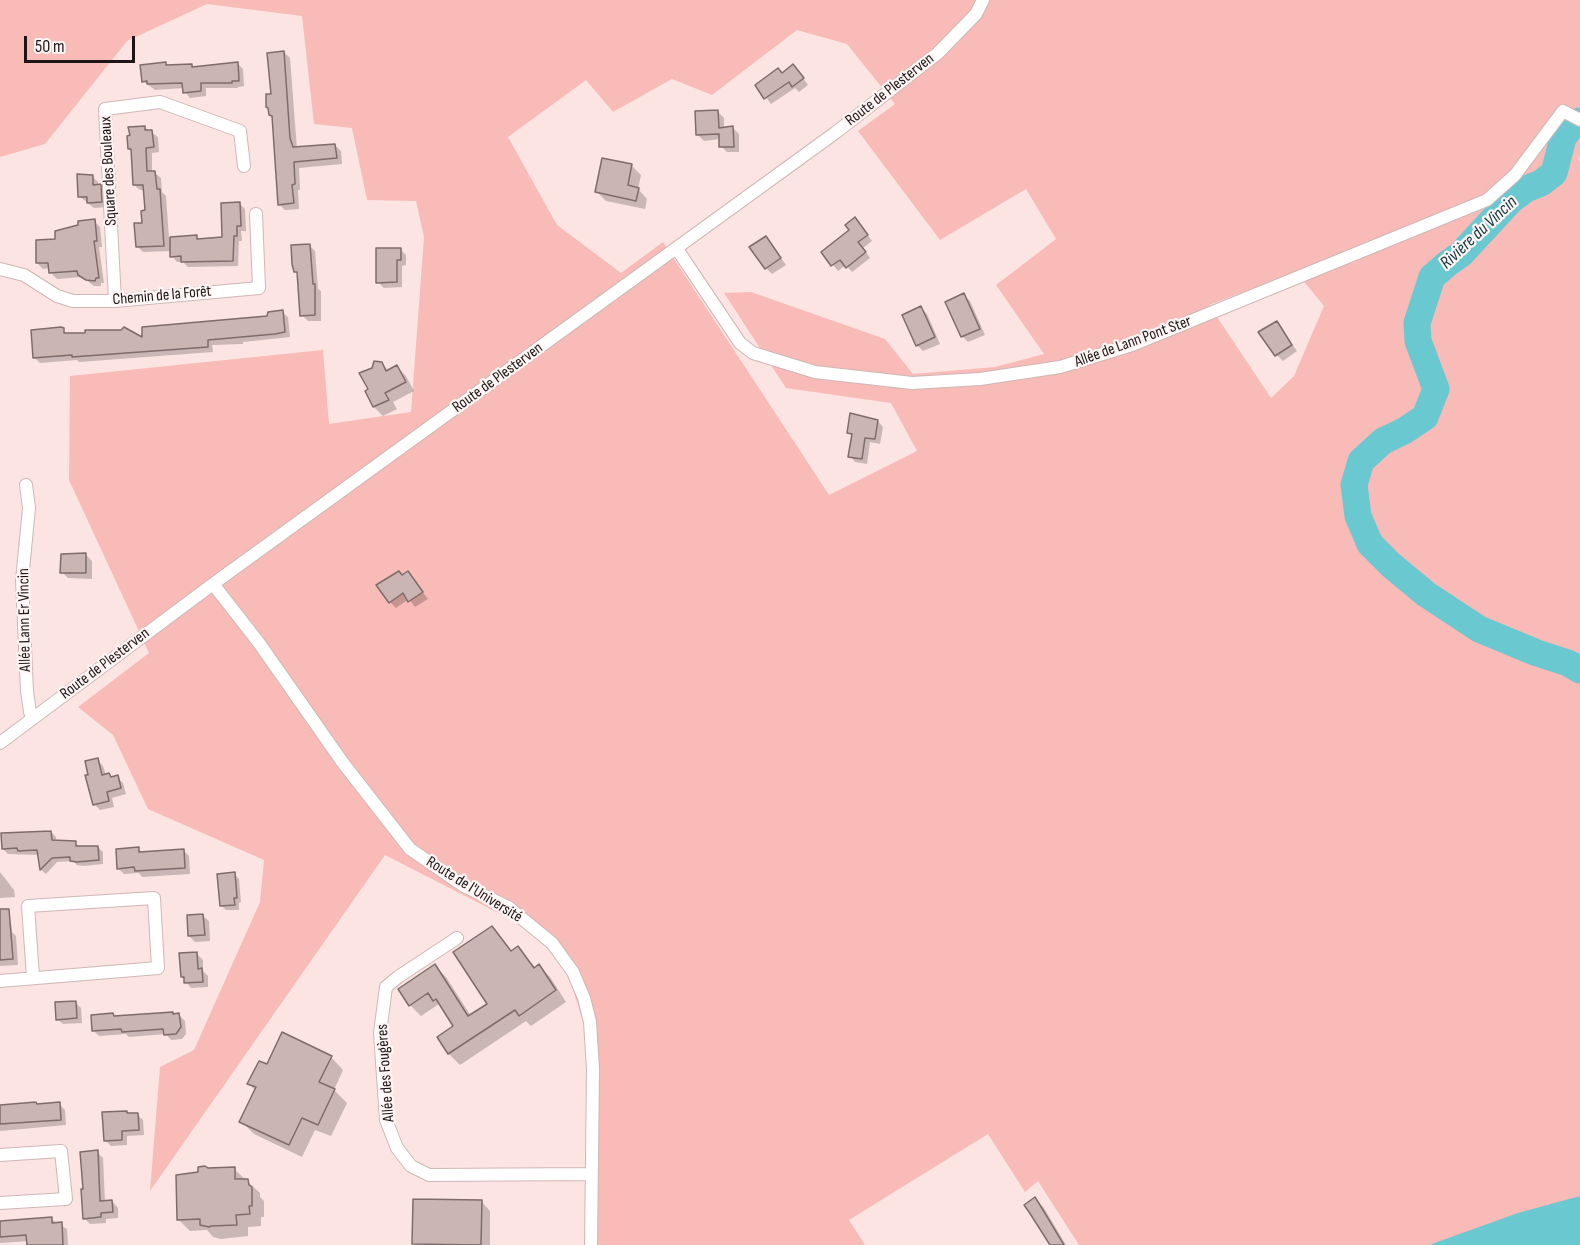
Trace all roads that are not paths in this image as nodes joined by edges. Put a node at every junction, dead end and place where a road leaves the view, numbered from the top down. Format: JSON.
{"nodes":[{"id":1,"x":983,"y":0,"type":"edge"},
{"id":2,"x":1578,"y":118,"type":"edge"},
{"id":3,"x":244,"y":166,"type":"dead end"},
{"id":4,"x":256,"y":214,"type":"dead end"},
{"id":5,"x":677,"y":249,"type":"junction"},
{"id":6,"x":0,"y":269,"type":"edge"},
{"id":7,"x":115,"y":300,"type":"junction"},
{"id":8,"x":26,"y":485,"type":"dead end"},
{"id":9,"x":213,"y":584,"type":"junction"},
{"id":10,"x":33,"y":718,"type":"junction"},
{"id":11,"x":0,"y":742,"type":"edge"},
{"id":12,"x":458,"y":939,"type":"dead end"},
{"id":13,"x":33,"y":977,"type":"junction"},
{"id":14,"x":0,"y":981,"type":"edge"},
{"id":15,"x":0,"y":1155,"type":"edge"},
{"id":16,"x":591,"y":1174,"type":"junction"},
{"id":17,"x":0,"y":1203,"type":"edge"},
{"id":18,"x":591,"y":1245,"type":"edge"}],
"edges":[{"from":1,"to":5,"type":"street","name":"Route de Plesterven"},
{"from":2,"to":5,"type":"street","name":"Allée de Lann Pont Ster"},
{"from":3,"to":7,"type":"street","name":"Square des Bouleaux"},
{"from":4,"to":7,"type":"street","name":"Chemin de la Forêt"},
{"from":5,"to":9,"type":"street","name":"Route de Plesterven"},
{"from":6,"to":7,"type":"street","name":"Chemin de la Forêt"},
{"from":8,"to":10,"type":"street","name":"Allée Lann Er Vincin"},
{"from":9,"to":10,"type":"street","name":"Route de Plesterven"},
{"from":9,"to":16,"type":"street","name":"Route de l'Université"},
{"from":10,"to":11,"type":"street","name":"Route de Plesterven"},
{"from":12,"to":16,"type":"street","name":"Allée des Fougères"},
{"from":13,"to":13,"type":"street"},
{"from":13,"to":14,"type":"street"},
{"from":15,"to":17,"type":"street"},
{"from":16,"to":18,"type":"street","name":"Route de l'Université"}]}
